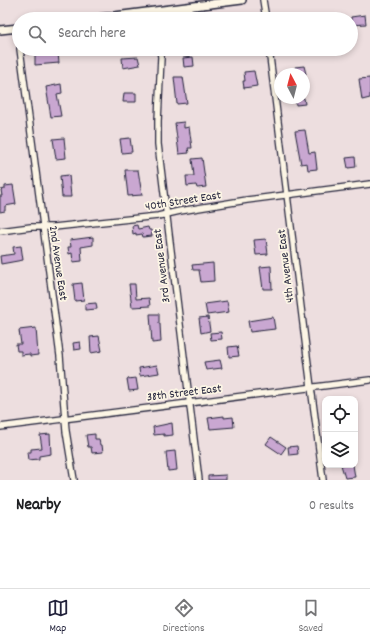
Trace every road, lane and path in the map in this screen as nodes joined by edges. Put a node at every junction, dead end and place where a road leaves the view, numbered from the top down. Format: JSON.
{"nodes":[{"id":1,"x":242,"y":0,"type":"edge"},
{"id":2,"x":263,"y":0,"type":"edge"},
{"id":3,"x":152,"y":11,"type":"joint"},
{"id":4,"x":144,"y":12,"type":"edge"},
{"id":5,"x":265,"y":12,"type":"edge"},
{"id":6,"x":12,"y":29,"type":"edge"},
{"id":7,"x":0,"y":30,"type":"edge"},
{"id":8,"x":21,"y":56,"type":"edge"},
{"id":9,"x":161,"y":56,"type":"edge"},
{"id":10,"x":270,"y":56,"type":"edge"},
{"id":11,"x":370,"y":184,"type":"edge"},
{"id":12,"x":288,"y":195,"type":"junction"},
{"id":13,"x":166,"y":214,"type":"junction"},
{"id":14,"x":43,"y":227,"type":"junction"},
{"id":15,"x":0,"y":231,"type":"edge"},
{"id":16,"x":370,"y":380,"type":"edge"},
{"id":17,"x":311,"y":387,"type":"junction"},
{"id":18,"x":190,"y":402,"type":"junction"},
{"id":19,"x":65,"y":418,"type":"junction"},
{"id":20,"x":0,"y":428,"type":"edge"},
{"id":21,"x":74,"y":480,"type":"edge"},
{"id":22,"x":198,"y":480,"type":"edge"},
{"id":23,"x":324,"y":480,"type":"edge"}],
"edges":[{"from":1,"to":3,"type":"main road"},
{"from":2,"to":5,"type":"street"},
{"from":3,"to":4,"type":"main road"},
{"from":6,"to":7,"type":"main road"},
{"from":8,"to":14,"type":"street","name":"2nd Avenue East"},
{"from":9,"to":13,"type":"street","name":"3rd Avenue East"},
{"from":10,"to":12,"type":"street","name":"4th Avenue East"},
{"from":11,"to":12,"type":"street","name":"40th Street East"},
{"from":12,"to":13,"type":"street","name":"40th Street East"},
{"from":12,"to":17,"type":"street","name":"4th Avenue East"},
{"from":13,"to":14,"type":"street","name":"40th Street East"},
{"from":13,"to":18,"type":"street","name":"3rd Avenue East"},
{"from":14,"to":15,"type":"street","name":"40th Street East"},
{"from":14,"to":19,"type":"street","name":"2nd Avenue East"},
{"from":16,"to":17,"type":"street","name":"38th Street East"},
{"from":17,"to":18,"type":"street","name":"38th Street East"},
{"from":17,"to":23,"type":"street","name":"4th Avenue East"},
{"from":18,"to":19,"type":"street","name":"38th Street East"},
{"from":18,"to":22,"type":"street","name":"3rd Avenue East"},
{"from":19,"to":20,"type":"street","name":"38th Street East"},
{"from":19,"to":21,"type":"street","name":"2nd Avenue East"}]}
